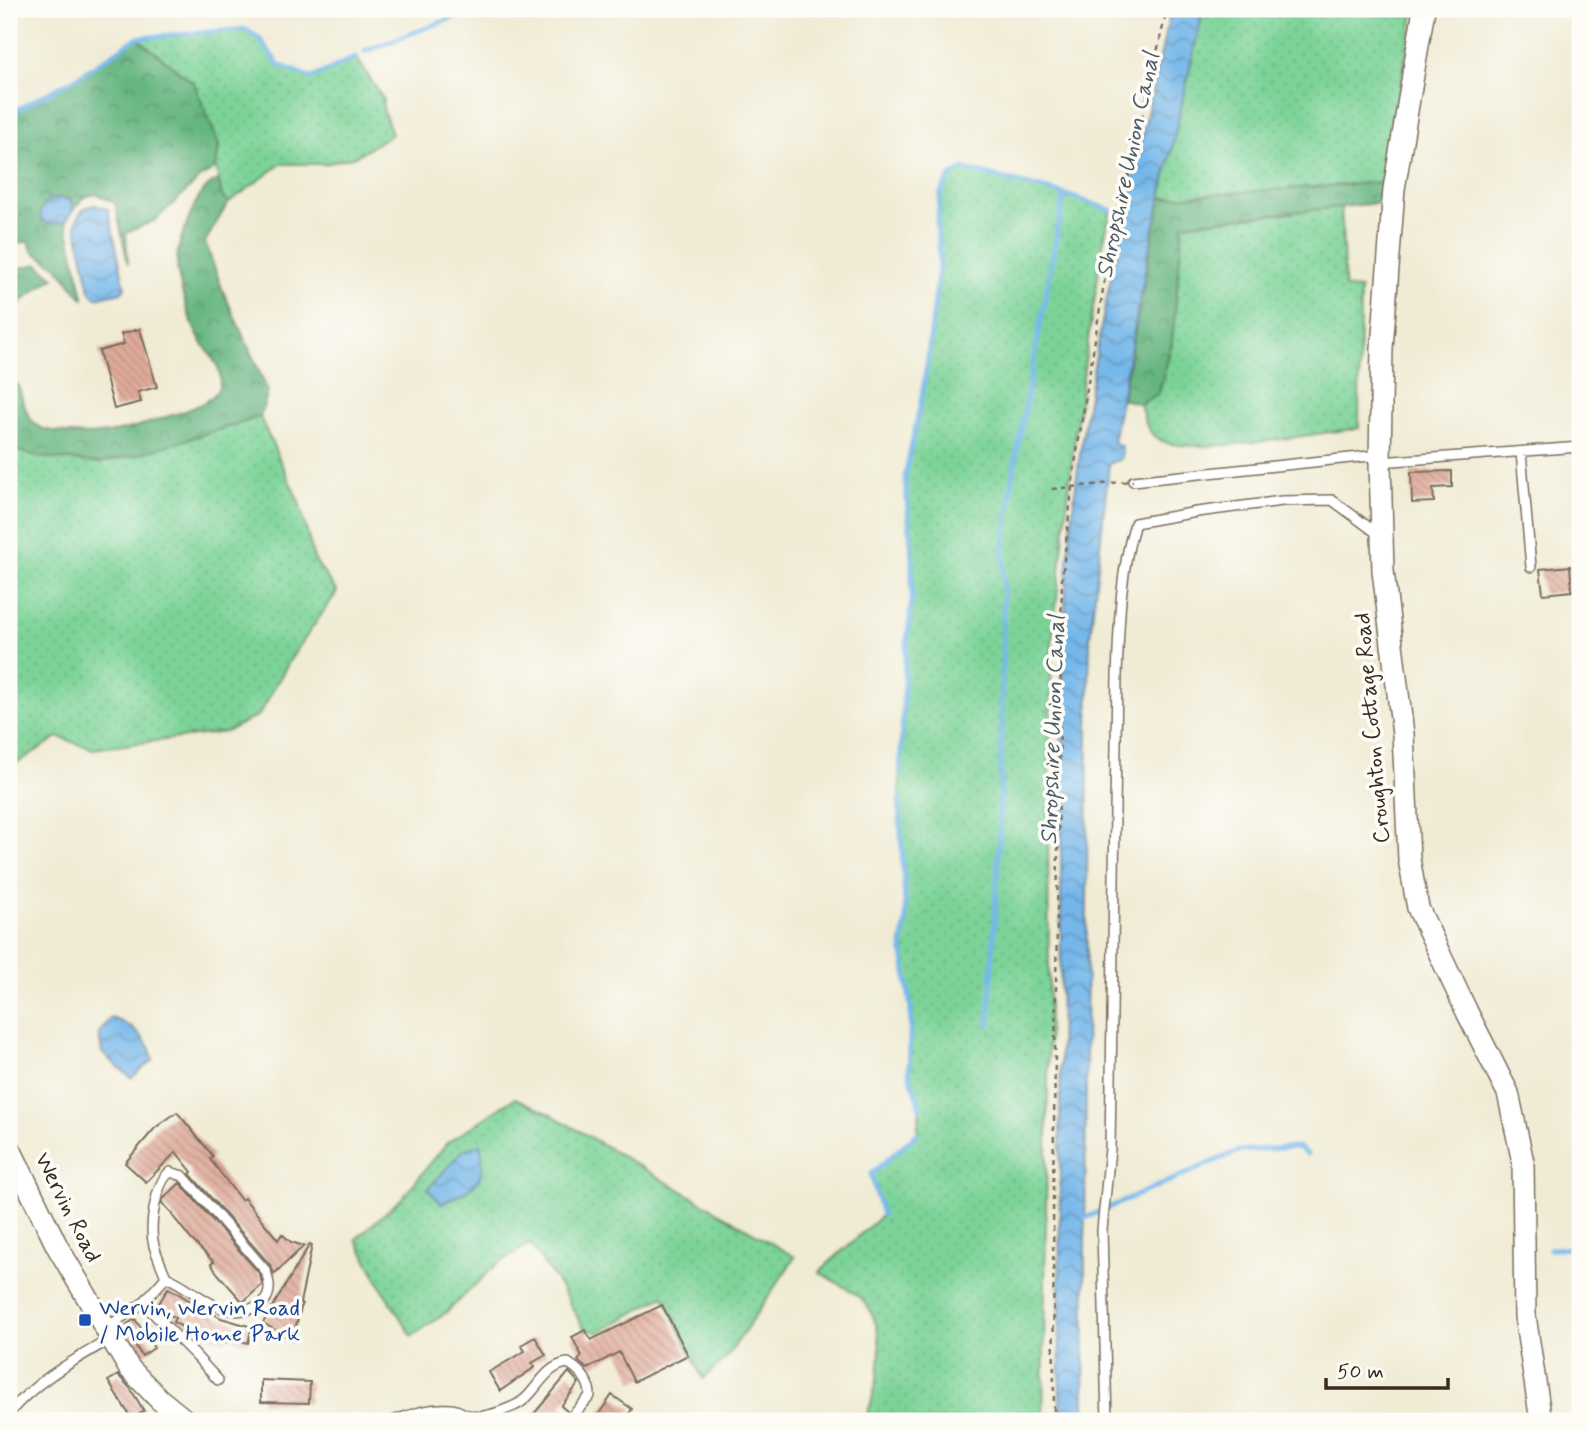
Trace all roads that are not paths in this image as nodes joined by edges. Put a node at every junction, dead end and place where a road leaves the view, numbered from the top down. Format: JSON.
{"nodes":[{"id":1,"x":1424,"y":9,"type":"edge"},
{"id":2,"x":1580,"y":447,"type":"edge"},
{"id":3,"x":1521,"y":452,"type":"junction"},
{"id":4,"x":1380,"y":459,"type":"junction"},
{"id":5,"x":1133,"y":481,"type":"road end"},
{"id":6,"x":1382,"y":537,"type":"junction"},
{"id":7,"x":1531,"y":567,"type":"dead end"},
{"id":8,"x":9,"y":1147,"type":"edge"},
{"id":9,"x":166,"y":1277,"type":"junction"},
{"id":10,"x":143,"y":1303,"type":"junction"},
{"id":11,"x":109,"y":1333,"type":"junction"},
{"id":12,"x":218,"y":1380,"type":"dead end"},
{"id":13,"x":421,"y":1411,"type":"junction"},
{"id":14,"x":9,"y":1413,"type":"edge"},
{"id":15,"x":187,"y":1421,"type":"edge"},
{"id":16,"x":393,"y":1421,"type":"edge"},
{"id":17,"x":431,"y":1421,"type":"edge"},
{"id":18,"x":568,"y":1421,"type":"edge"},
{"id":19,"x":1107,"y":1421,"type":"edge"},
{"id":20,"x":1541,"y":1421,"type":"edge"}],
"edges":[{"from":1,"to":4,"type":"street","name":"Croughton Cottage Road"},
{"from":2,"to":3,"type":"lane"},
{"from":3,"to":4,"type":"lane"},
{"from":3,"to":7,"type":"lane"},
{"from":4,"to":5,"type":"lane"},
{"from":4,"to":6,"type":"street","name":"Croughton Cottage Road"},
{"from":6,"to":19,"type":"lane"},
{"from":6,"to":20,"type":"street","name":"Croughton Cottage Road"},
{"from":8,"to":11,"type":"street","name":"Wervin Road"},
{"from":9,"to":9,"type":"lane"},
{"from":9,"to":10,"type":"lane"},
{"from":10,"to":11,"type":"lane"},
{"from":10,"to":12,"type":"lane"},
{"from":11,"to":14,"type":"lane"},
{"from":11,"to":15,"type":"street","name":"Wervin Road"},
{"from":13,"to":16,"type":"lane"},
{"from":13,"to":17,"type":"lane"},
{"from":13,"to":18,"type":"lane"}]}
